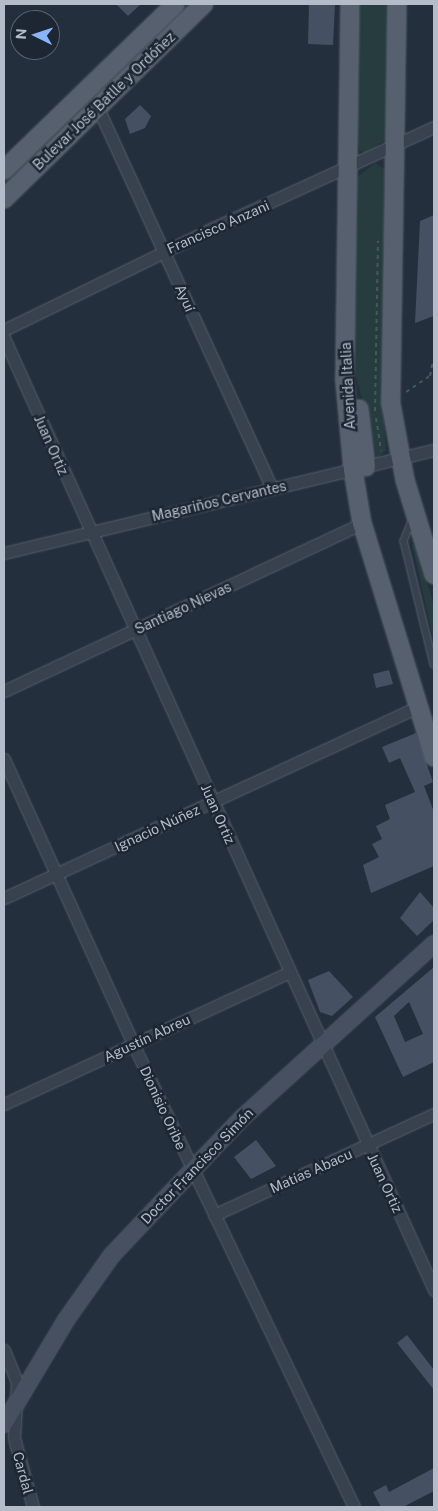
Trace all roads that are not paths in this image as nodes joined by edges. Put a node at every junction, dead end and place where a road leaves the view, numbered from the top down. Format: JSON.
{"nodes":[{"id":1,"x":175,"y":4,"type":"edge"},
{"id":2,"x":204,"y":4,"type":"edge"},
{"id":3,"x":350,"y":4,"type":"edge"},
{"id":4,"x":397,"y":4,"type":"edge"},
{"id":5,"x":97,"y":106,"type":"junction"},
{"id":6,"x":434,"y":127,"type":"edge"},
{"id":7,"x":393,"y":148,"type":"junction"},
{"id":8,"x":345,"y":169,"type":"junction"},
{"id":9,"x":4,"y":170,"type":"edge"},
{"id":10,"x":4,"y":199,"type":"edge"},
{"id":11,"x":164,"y":251,"type":"junction"},
{"id":12,"x":4,"y":330,"type":"edge"},
{"id":13,"x":4,"y":338,"type":"edge"},
{"id":14,"x":434,"y":450,"type":"edge"},
{"id":15,"x":400,"y":459,"type":"junction"},
{"id":16,"x":359,"y":468,"type":"junction"},
{"id":17,"x":272,"y":489,"type":"junction"},
{"id":18,"x":415,"y":513,"type":"junction"},
{"id":19,"x":362,"y":523,"type":"junction"},
{"id":20,"x":90,"y":533,"type":"junction"},
{"id":21,"x":4,"y":553,"type":"edge"},
{"id":22,"x":434,"y":575,"type":"edge"},
{"id":23,"x":136,"y":631,"type":"junction"},
{"id":24,"x":434,"y":664,"type":"edge"},
{"id":25,"x":4,"y":690,"type":"edge"},
{"id":26,"x":418,"y":706,"type":"junction"},
{"id":27,"x":434,"y":757,"type":"edge"},
{"id":28,"x":4,"y":759,"type":"edge"},
{"id":29,"x":213,"y":802,"type":"junction"},
{"id":30,"x":55,"y":875,"type":"junction"},
{"id":31,"x":4,"y":898,"type":"edge"},
{"id":32,"x":434,"y":944,"type":"edge"},
{"id":33,"x":290,"y":972,"type":"junction"},
{"id":34,"x":133,"y":1044,"type":"junction"},
{"id":35,"x":324,"y":1045,"type":"junction"},
{"id":36,"x":4,"y":1104,"type":"edge"},
{"id":37,"x":434,"y":1114,"type":"edge"},
{"id":38,"x":368,"y":1146,"type":"junction"},
{"id":39,"x":191,"y":1169,"type":"junction"},
{"id":40,"x":214,"y":1215,"type":"junction"},
{"id":41,"x":434,"y":1290,"type":"edge"},
{"id":42,"x":4,"y":1350,"type":"edge"},
{"id":43,"x":18,"y":1400,"type":"junction"},
{"id":44,"x":4,"y":1424,"type":"edge"},
{"id":45,"x":9,"y":1439,"type":"edge"},
{"id":46,"x":32,"y":1507,"type":"edge"},
{"id":47,"x":354,"y":1507,"type":"edge"}],
"edges":[{"from":1,"to":9,"type":"main road","name":"Bulevar José Batlle y Ordóñez"},
{"from":2,"to":5,"type":"main road","name":"Bulevar José Batlle y Ordóñez"},
{"from":3,"to":8,"type":"main road","name":"Avenida Italia"},
{"from":4,"to":7,"type":"main road"},
{"from":5,"to":10,"type":"main road","name":"Bulevar José Batlle y Ordóñez"},
{"from":5,"to":11,"type":"street","name":"Ayuí"},
{"from":6,"to":7,"type":"street","name":"Francisco Anzani"},
{"from":7,"to":8,"type":"street","name":"Francisco Anzani"},
{"from":7,"to":15,"type":"main road"},
{"from":8,"to":11,"type":"street","name":"Francisco Anzani"},
{"from":8,"to":16,"type":"main road","name":"Avenida Italia"},
{"from":11,"to":12,"type":"street","name":"Francisco Anzani"},
{"from":11,"to":17,"type":"street","name":"Ayuí"},
{"from":13,"to":20,"type":"street","name":"Juan Ortiz"},
{"from":14,"to":15,"type":"street","name":"Magariños Cervantes"},
{"from":15,"to":16,"type":"street","name":"Magariños Cervantes"},
{"from":15,"to":18,"type":"main road"},
{"from":16,"to":17,"type":"street","name":"Magariños Cervantes"},
{"from":16,"to":19,"type":"main road","name":"Avenida Italia"},
{"from":17,"to":20,"type":"street","name":"Magariños Cervantes"},
{"from":18,"to":22,"type":"main road"},
{"from":18,"to":24,"type":"lane"},
{"from":19,"to":23,"type":"street","name":"Santiago Nievas"},
{"from":19,"to":26,"type":"main road","name":"Avenida Italia"},
{"from":20,"to":21,"type":"street","name":"Magariños Cervantes"},
{"from":20,"to":23,"type":"street","name":"Juan Ortiz"},
{"from":23,"to":25,"type":"street","name":"Santiago Nievas"},
{"from":23,"to":29,"type":"street","name":"Juan Ortiz"},
{"from":26,"to":27,"type":"main road","name":"Avenida Italia"},
{"from":26,"to":29,"type":"street","name":"Ignacio Núñez"},
{"from":28,"to":30,"type":"street","name":"Dionisio Oribe"},
{"from":29,"to":30,"type":"street","name":"Ignacio Núñez"},
{"from":29,"to":33,"type":"street","name":"Juan Ortiz"},
{"from":30,"to":31,"type":"street","name":"Ignacio Núñez"},
{"from":30,"to":34,"type":"street","name":"Dionisio Oribe"},
{"from":32,"to":35,"type":"street","name":"Doctor Francisco Simón"},
{"from":33,"to":34,"type":"street","name":"Agustín Abreu"},
{"from":33,"to":35,"type":"street","name":"Juan Ortiz"},
{"from":34,"to":36,"type":"street","name":"Agustín Abreu"},
{"from":34,"to":39,"type":"street","name":"Dionisio Oribe"},
{"from":35,"to":38,"type":"street","name":"Juan Ortiz"},
{"from":35,"to":39,"type":"street","name":"Doctor Francisco Simón"},
{"from":37,"to":38,"type":"street","name":"Matías Abacu"},
{"from":38,"to":40,"type":"street","name":"Matías Abacu"},
{"from":38,"to":41,"type":"street","name":"Juan Ortiz"},
{"from":39,"to":40,"type":"street","name":"Dionisio Oribe"},
{"from":39,"to":43,"type":"street","name":"Doctor Francisco Simón"},
{"from":40,"to":47,"type":"street","name":"Dionisio Oribe"},
{"from":42,"to":43,"type":"street","name":"Cardal"},
{"from":43,"to":44,"type":"street","name":"Doctor Francisco Simón"},
{"from":43,"to":45,"type":"street","name":"Cardal"},
{"from":45,"to":46,"type":"street","name":"Cardal"}]}
